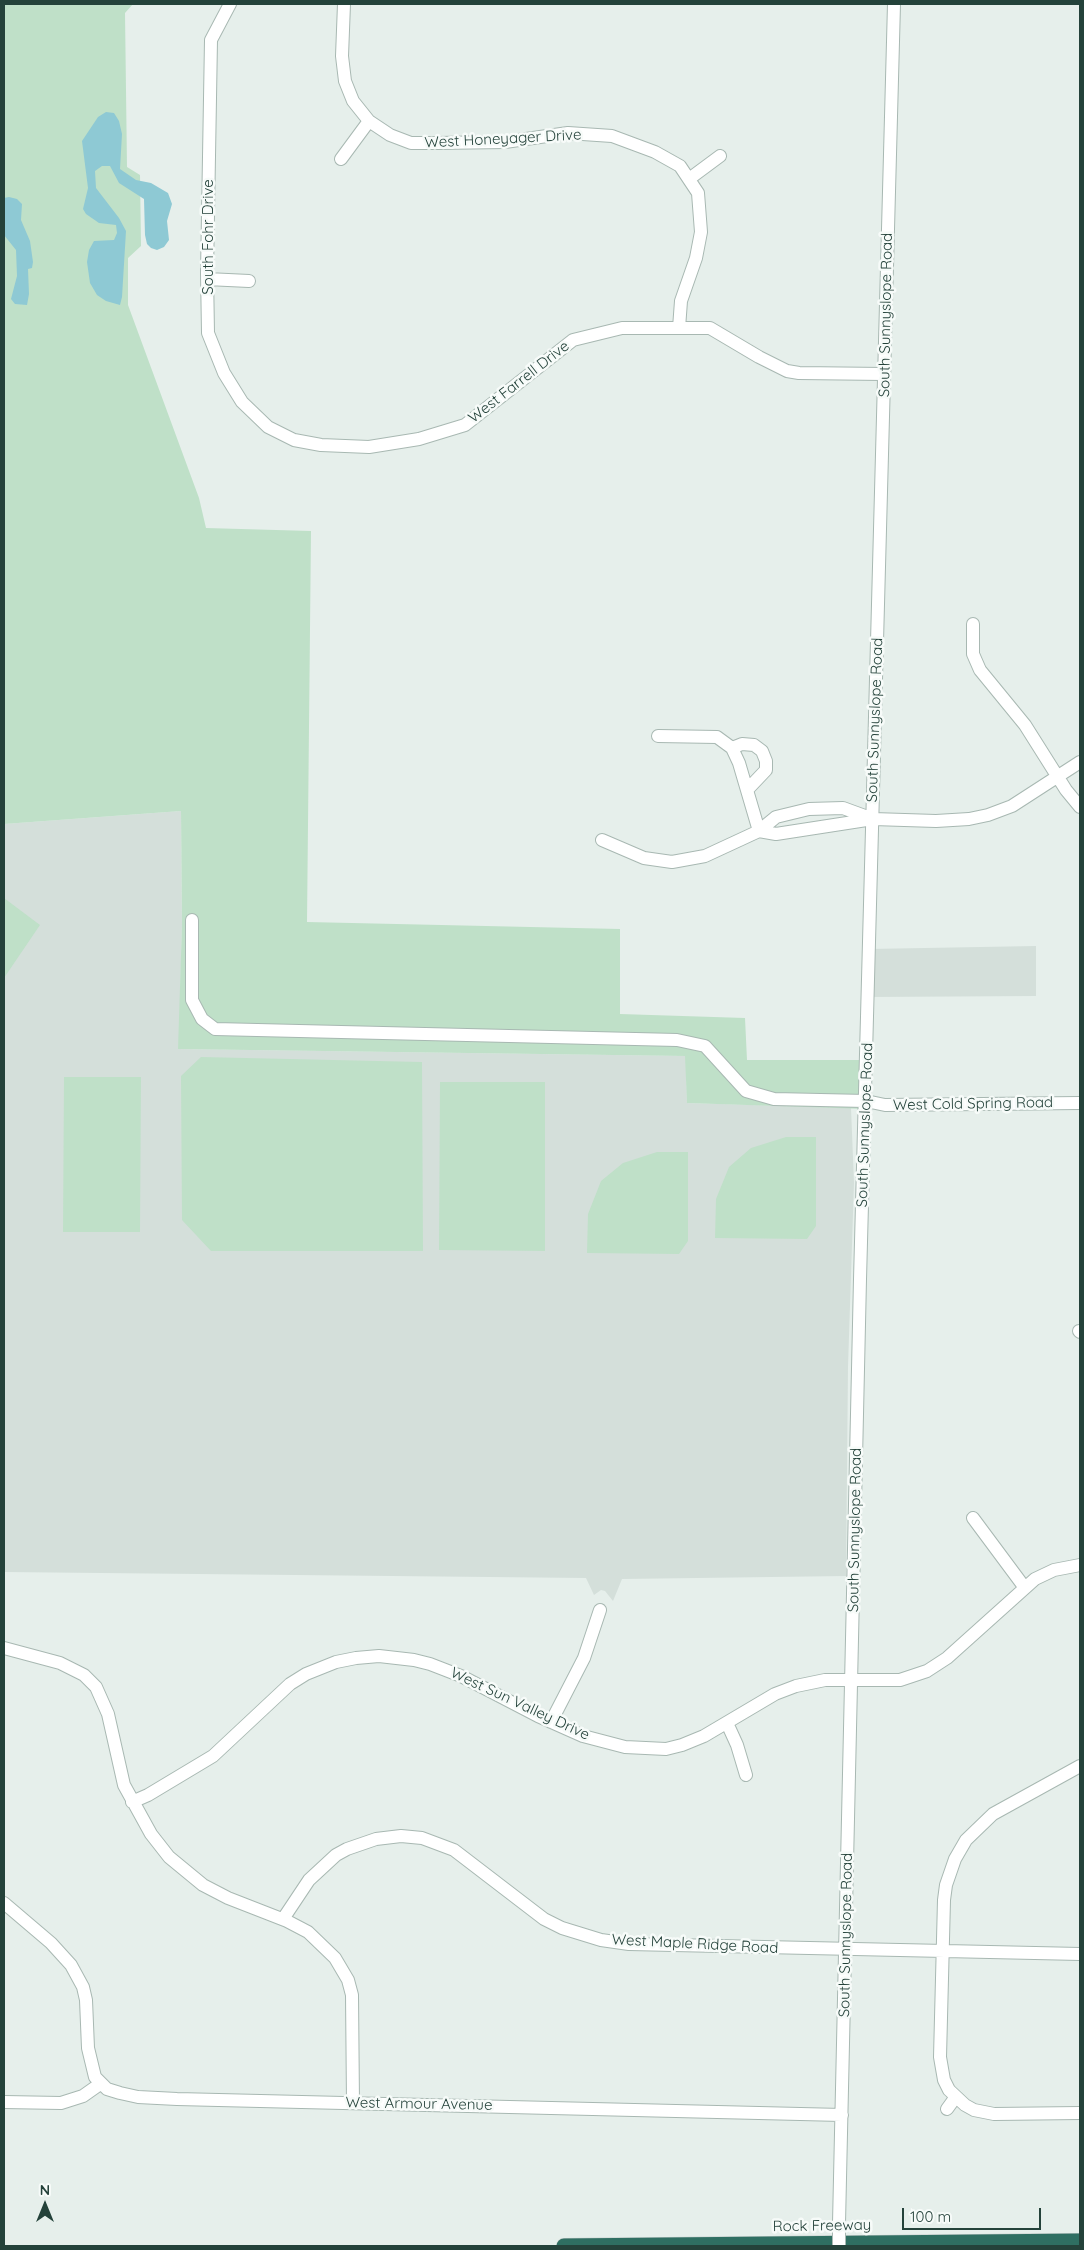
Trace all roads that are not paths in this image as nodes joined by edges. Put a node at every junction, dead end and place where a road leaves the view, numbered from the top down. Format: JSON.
{"nodes":[{"id":1,"x":230,"y":4,"type":"edge"},
{"id":2,"x":344,"y":4,"type":"edge"},
{"id":3,"x":894,"y":4,"type":"edge"},
{"id":4,"x":369,"y":122,"type":"junction"},
{"id":5,"x":720,"y":156,"type":"dead end"},
{"id":6,"x":341,"y":159,"type":"dead end"},
{"id":7,"x":689,"y":179,"type":"junction"},
{"id":8,"x":207,"y":279,"type":"junction"},
{"id":9,"x":249,"y":281,"type":"dead end"},
{"id":10,"x":679,"y":328,"type":"junction"},
{"id":11,"x":884,"y":374,"type":"junction"},
{"id":12,"x":294,"y":440,"type":"joint"},
{"id":13,"x":973,"y":624,"type":"dead end"},
{"id":14,"x":658,"y":736,"type":"dead end"},
{"id":15,"x":732,"y":748,"type":"junction"},
{"id":16,"x":1080,"y":762,"type":"edge"},
{"id":17,"x":1058,"y":778,"type":"junction"},
{"id":18,"x":747,"y":790,"type":"junction"},
{"id":19,"x":1080,"y":807,"type":"edge"},
{"id":20,"x":873,"y":819,"type":"junction"},
{"id":21,"x":759,"y":831,"type":"junction"},
{"id":22,"x":602,"y":840,"type":"dead end"},
{"id":23,"x":192,"y":920,"type":"dead end"},
{"id":24,"x":866,"y":1101,"type":"junction"},
{"id":25,"x":1080,"y":1103,"type":"edge"},
{"id":26,"x":973,"y":1518,"type":"dead end"},
{"id":27,"x":1080,"y":1565,"type":"edge"},
{"id":28,"x":1025,"y":1588,"type":"junction"},
{"id":29,"x":600,"y":1610,"type":"dead end"},
{"id":30,"x":4,"y":1648,"type":"edge"},
{"id":31,"x":852,"y":1680,"type":"junction"},
{"id":32,"x":551,"y":1722,"type":"junction"},
{"id":33,"x":727,"y":1723,"type":"junction"},
{"id":34,"x":1080,"y":1766,"type":"edge"},
{"id":35,"x":746,"y":1774,"type":"dead end"},
{"id":36,"x":132,"y":1802,"type":"junction"},
{"id":37,"x":4,"y":1903,"type":"edge"},
{"id":38,"x":283,"y":1919,"type":"junction"},
{"id":39,"x":846,"y":1950,"type":"junction"},
{"id":40,"x":943,"y":1953,"type":"junction"},
{"id":41,"x":1080,"y":1954,"type":"edge"},
{"id":42,"x":100,"y":2084,"type":"junction"},
{"id":43,"x":955,"y":2098,"type":"junction"},
{"id":44,"x":4,"y":2102,"type":"edge"},
{"id":45,"x":353,"y":2103,"type":"junction"},
{"id":46,"x":947,"y":2109,"type":"dead end"},
{"id":47,"x":1080,"y":2113,"type":"edge"},
{"id":48,"x":842,"y":2115,"type":"junction"},
{"id":49,"x":1080,"y":2241,"type":"edge"},
{"id":50,"x":564,"y":2246,"type":"edge"},
{"id":51,"x":839,"y":2246,"type":"edge"}],
"edges":[{"from":1,"to":8,"type":"street","name":"South Fohr Drive"},
{"from":2,"to":4,"type":"street","name":"West Honeyager Drive"},
{"from":3,"to":11,"type":"street","name":"South Sunnyslope Road"},
{"from":4,"to":6,"type":"street"},
{"from":4,"to":7,"type":"street","name":"West Honeyager Drive"},
{"from":5,"to":7,"type":"street"},
{"from":7,"to":10,"type":"street","name":"West Honeyager Drive"},
{"from":8,"to":9,"type":"street"},
{"from":8,"to":12,"type":"street","name":"South Fohr Drive"},
{"from":10,"to":11,"type":"street","name":"West Farrell Drive"},
{"from":10,"to":12,"type":"street","name":"West Farrell Drive"},
{"from":11,"to":20,"type":"street","name":"South Sunnyslope Road"},
{"from":13,"to":17,"type":"street"},
{"from":14,"to":15,"type":"street"},
{"from":15,"to":18,"type":"street"},
{"from":15,"to":18,"type":"street"},
{"from":16,"to":17,"type":"street"},
{"from":17,"to":19,"type":"street"},
{"from":17,"to":20,"type":"street"},
{"from":18,"to":21,"type":"street"},
{"from":20,"to":21,"type":"street"},
{"from":20,"to":21,"type":"street"},
{"from":20,"to":24,"type":"street","name":"South Sunnyslope Road"},
{"from":21,"to":22,"type":"street"},
{"from":23,"to":24,"type":"street","name":"West Cold Spring Road"},
{"from":24,"to":25,"type":"street","name":"West Cold Spring Road"},
{"from":24,"to":31,"type":"street","name":"South Sunnyslope Road"},
{"from":26,"to":28,"type":"street"},
{"from":27,"to":28,"type":"street","name":"West Sun Valley Drive"},
{"from":28,"to":31,"type":"street","name":"West Sun Valley Drive"},
{"from":29,"to":32,"type":"street"},
{"from":30,"to":36,"type":"street"},
{"from":31,"to":33,"type":"street","name":"West Sun Valley Drive"},
{"from":31,"to":39,"type":"street","name":"South Sunnyslope Road"},
{"from":32,"to":33,"type":"street","name":"West Sun Valley Drive"},
{"from":32,"to":36,"type":"street","name":"West Sun Valley Drive"},
{"from":33,"to":35,"type":"street"},
{"from":34,"to":40,"type":"street"},
{"from":36,"to":38,"type":"street"},
{"from":37,"to":42,"type":"street"},
{"from":38,"to":39,"type":"street","name":"West Maple Ridge Road"},
{"from":38,"to":45,"type":"street"},
{"from":39,"to":40,"type":"street","name":"West Maple Ridge Road"},
{"from":39,"to":48,"type":"street","name":"South Sunnyslope Road"},
{"from":40,"to":41,"type":"street","name":"West Maple Ridge Road"},
{"from":40,"to":43,"type":"street"},
{"from":42,"to":44,"type":"street"},
{"from":42,"to":45,"type":"street","name":"West Armour Avenue"},
{"from":43,"to":46,"type":"street"},
{"from":43,"to":47,"type":"street"},
{"from":45,"to":48,"type":"street","name":"West Armour Avenue"},
{"from":48,"to":51,"type":"street","name":"South Sunnyslope Road","bridge":true},
{"from":49,"to":50,"type":"highway","name":"Rock Freeway"}]}
